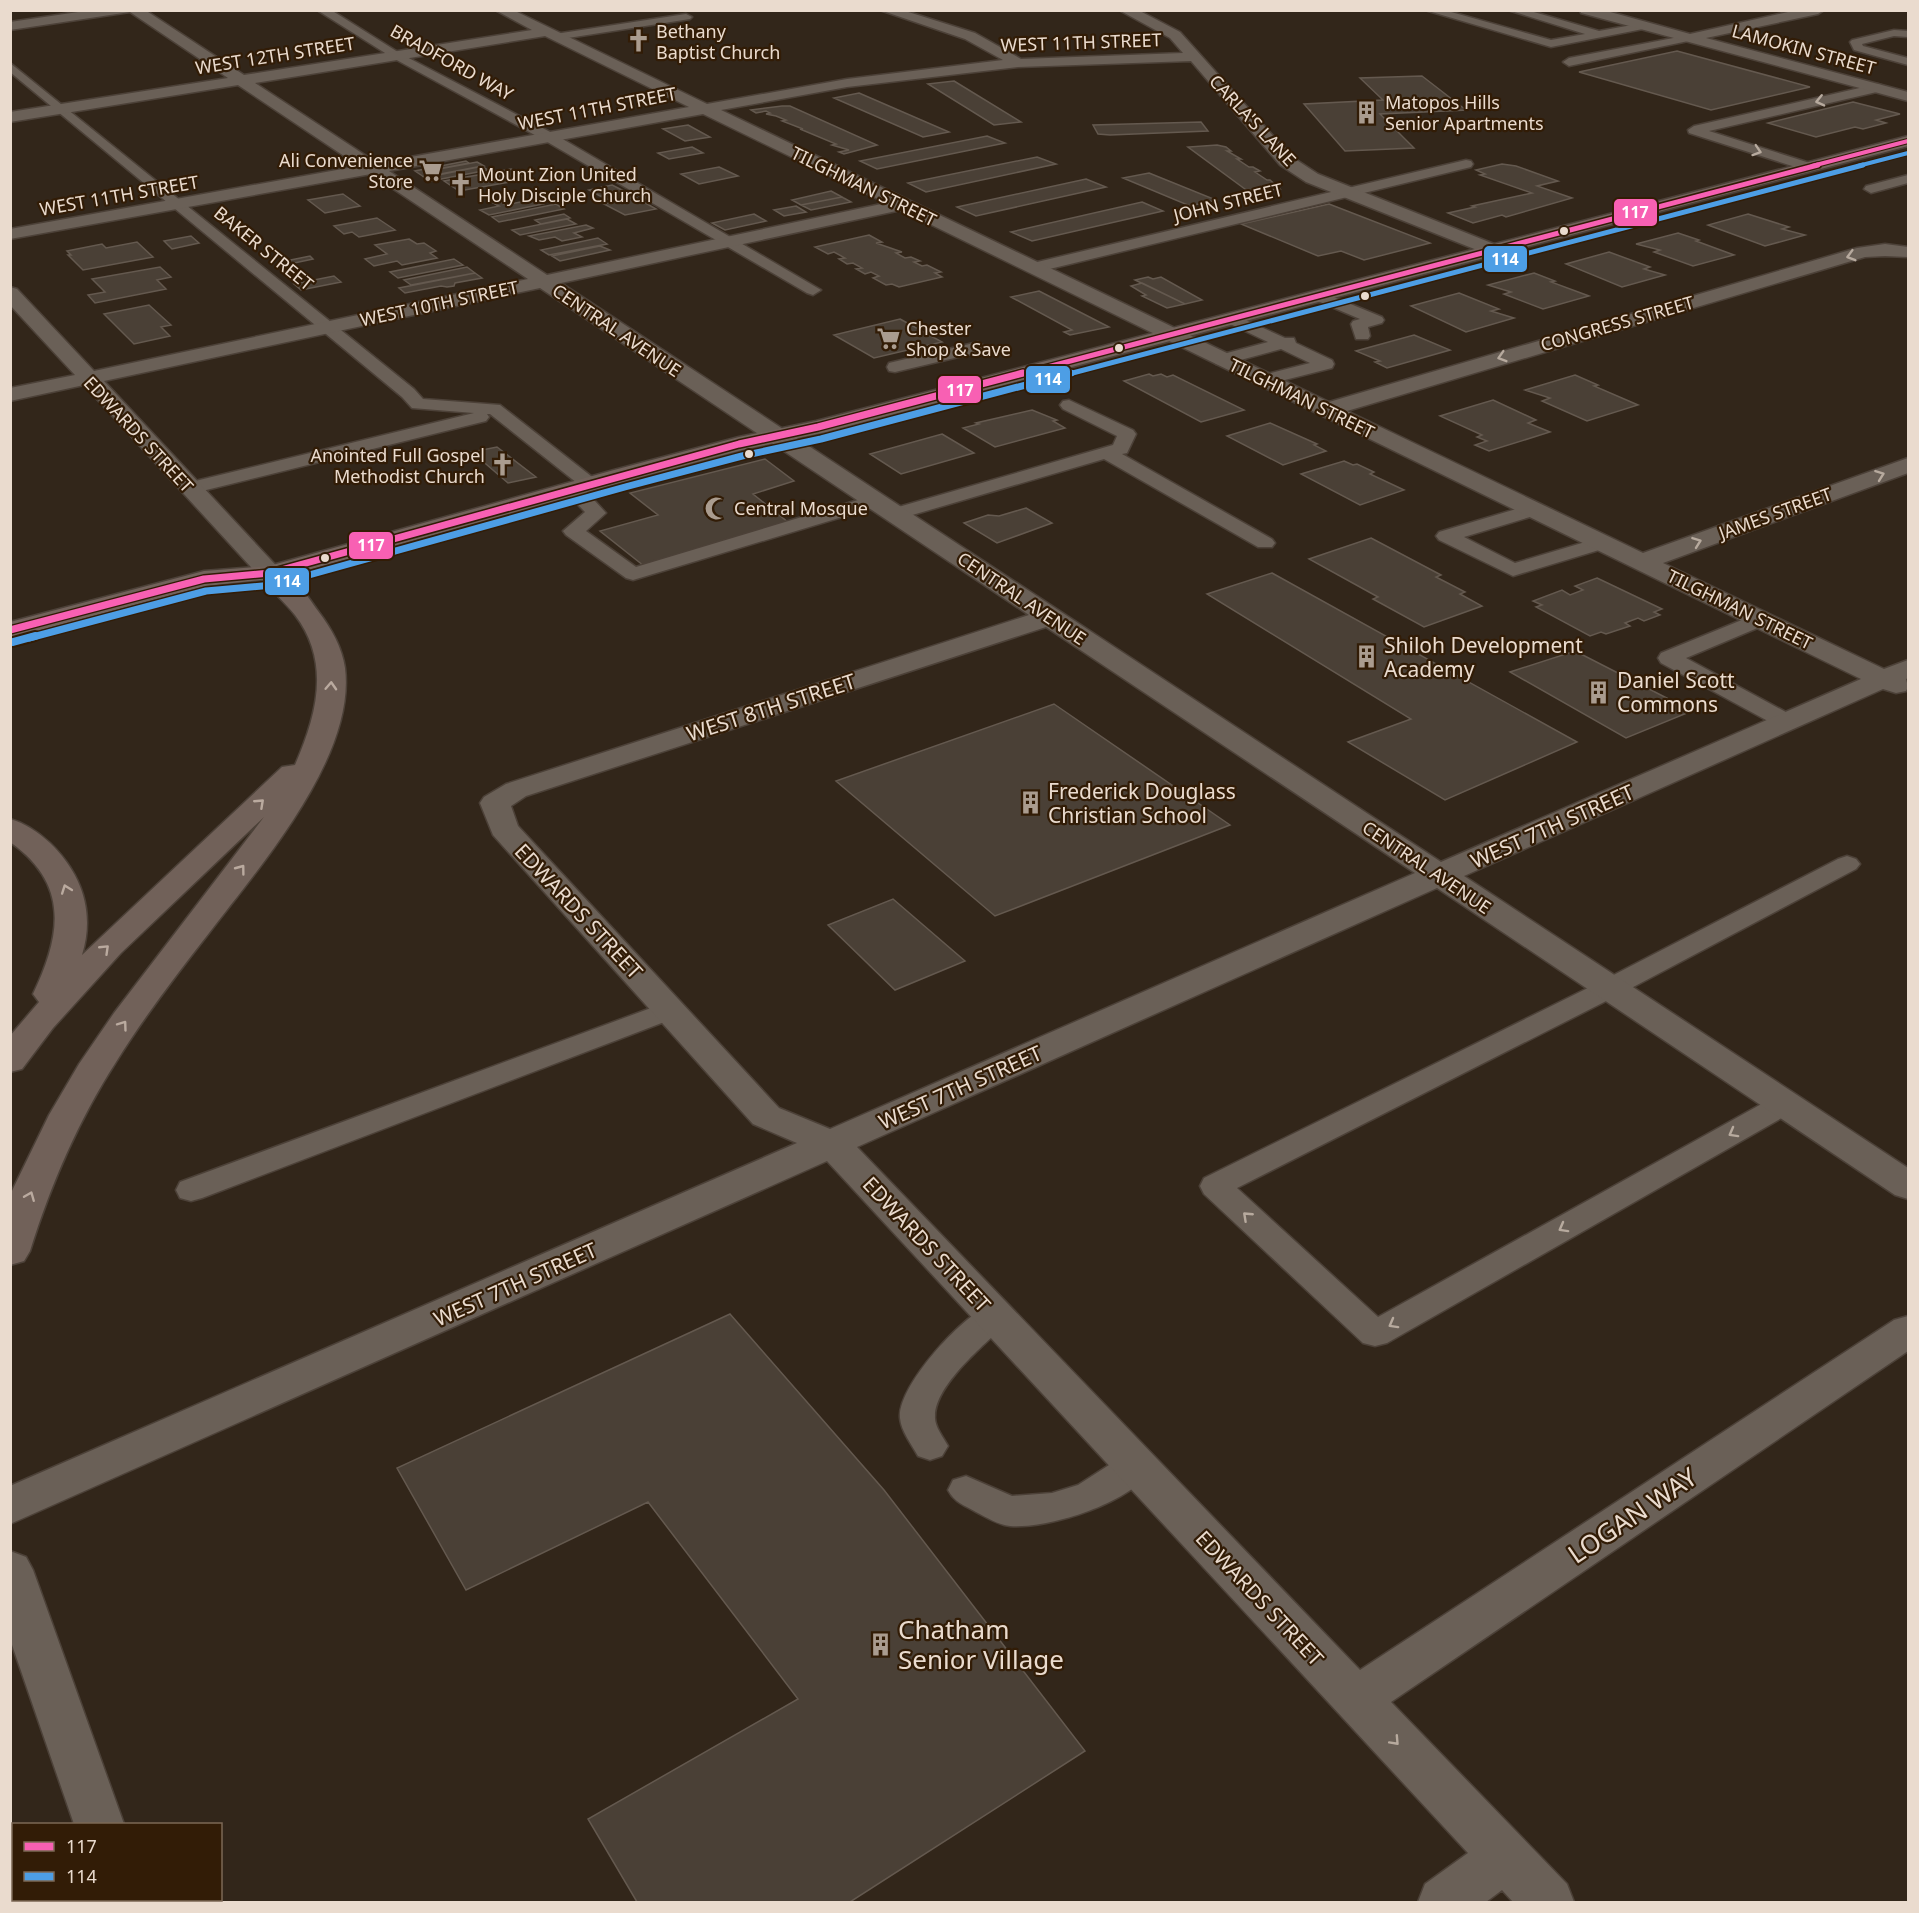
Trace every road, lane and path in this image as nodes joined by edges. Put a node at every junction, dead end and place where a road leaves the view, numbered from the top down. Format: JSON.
{"nodes":[{"id":1,"x":125,"y":10,"type":"edge"},
{"id":2,"x":135,"y":10,"type":"edge"},
{"id":3,"x":322,"y":10,"type":"edge"},
{"id":4,"x":501,"y":10,"type":"edge"},
{"id":5,"x":886,"y":10,"type":"edge"},
{"id":6,"x":1125,"y":10,"type":"edge"},
{"id":7,"x":1430,"y":10,"type":"edge"},
{"id":8,"x":1514,"y":10,"type":"edge"},
{"id":9,"x":1586,"y":10,"type":"edge"},
{"id":10,"x":1818,"y":10,"type":"edge"},
{"id":11,"x":686,"y":17,"type":"dead end"},
{"id":12,"x":1643,"y":26,"type":"junction"},
{"id":13,"x":10,"y":27,"type":"edge"},
{"id":14,"x":1908,"y":34,"type":"edge"},
{"id":15,"x":551,"y":35,"type":"junction"},
{"id":16,"x":1599,"y":35,"type":"junction"},
{"id":17,"x":1689,"y":38,"type":"junction"},
{"id":18,"x":397,"y":56,"type":"junction"},
{"id":19,"x":1195,"y":57,"type":"junction"},
{"id":20,"x":1569,"y":62,"type":"dead end"},
{"id":21,"x":1908,"y":62,"type":"edge"},
{"id":22,"x":1018,"y":63,"type":"junction"},
{"id":23,"x":10,"y":66,"type":"edge"},
{"id":24,"x":241,"y":81,"type":"junction"},
{"id":25,"x":1877,"y":88,"type":"junction"},
{"id":26,"x":1908,"y":97,"type":"edge"},
{"id":27,"x":703,"y":108,"type":"junction"},
{"id":28,"x":61,"y":109,"type":"junction"},
{"id":29,"x":10,"y":117,"type":"edge"},
{"id":30,"x":549,"y":137,"type":"junction"},
{"id":31,"x":1908,"y":141,"type":"edge"},
{"id":32,"x":1466,"y":164,"type":"dead end"},
{"id":33,"x":1808,"y":167,"type":"junction"},
{"id":34,"x":374,"y":169,"type":"junction"},
{"id":35,"x":1908,"y":179,"type":"edge"},
{"id":36,"x":1871,"y":189,"type":"dead end"},
{"id":37,"x":1345,"y":193,"type":"junction"},
{"id":38,"x":180,"y":204,"type":"junction"},
{"id":39,"x":902,"y":205,"type":"junction"},
{"id":40,"x":10,"y":234,"type":"edge"},
{"id":41,"x":730,"y":241,"type":"junction"},
{"id":42,"x":1493,"y":250,"type":"junction"},
{"id":43,"x":1908,"y":252,"type":"edge"},
{"id":44,"x":1034,"y":268,"type":"junction"},
{"id":45,"x":543,"y":281,"type":"junction"},
{"id":46,"x":813,"y":290,"type":"dead end"},
{"id":47,"x":10,"y":293,"type":"edge"},
{"id":48,"x":1319,"y":296,"type":"junction"},
{"id":49,"x":1232,"y":319,"type":"junction"},
{"id":50,"x":1328,"y":320,"type":"dead end"},
{"id":51,"x":329,"y":327,"type":"junction"},
{"id":52,"x":1171,"y":335,"type":"junction"},
{"id":53,"x":1301,"y":339,"type":"junction"},
{"id":54,"x":978,"y":347,"type":"dead end"},
{"id":55,"x":1222,"y":360,"type":"junction"},
{"id":56,"x":896,"y":367,"type":"dead end"},
{"id":57,"x":88,"y":378,"type":"junction"},
{"id":58,"x":1265,"y":380,"type":"junction"},
{"id":59,"x":10,"y":395,"type":"edge"},
{"id":60,"x":1069,"y":405,"type":"dead end"},
{"id":61,"x":1327,"y":410,"type":"junction"},
{"id":62,"x":500,"y":412,"type":"junction"},
{"id":63,"x":777,"y":436,"type":"junction"},
{"id":64,"x":1106,"y":453,"type":"junction"},
{"id":65,"x":1908,"y":465,"type":"edge"},
{"id":66,"x":580,"y":486,"type":"junction"},
{"id":67,"x":190,"y":488,"type":"junction"},
{"id":68,"x":885,"y":508,"type":"junction"},
{"id":69,"x":1533,"y":510,"type":"junction"},
{"id":70,"x":1265,"y":543,"type":"dead end"},
{"id":71,"x":1602,"y":543,"type":"junction"},
{"id":72,"x":1642,"y":562,"type":"junction"},
{"id":73,"x":270,"y":573,"type":"junction"},
{"id":74,"x":1050,"y":617,"type":"junction"},
{"id":75,"x":1759,"y":619,"type":"junction"},
{"id":76,"x":10,"y":630,"type":"edge"},
{"id":77,"x":10,"y":653,"type":"edge"},
{"id":78,"x":1900,"y":680,"type":"edge"},
{"id":79,"x":1786,"y":722,"type":"junction"},
{"id":80,"x":320,"y":743,"type":"junction"},
{"id":81,"x":495,"y":803,"type":"joint"},
{"id":82,"x":10,"y":828,"type":"edge"},
{"id":83,"x":1847,"y":864,"type":"dead end"},
{"id":84,"x":1440,"y":875,"type":"junction"},
{"id":85,"x":1610,"y":988,"type":"junction"},
{"id":86,"x":669,"y":1010,"type":"junction"},
{"id":87,"x":18,"y":1051,"type":"edge"},
{"id":88,"x":1784,"y":1104,"type":"junction"},
{"id":89,"x":832,"y":1144,"type":"junction"},
{"id":90,"x":1908,"y":1186,"type":"edge"},
{"id":91,"x":191,"y":1191,"type":"dead end"},
{"id":92,"x":10,"y":1251,"type":"edge"},
{"id":93,"x":994,"y":1315,"type":"junction"},
{"id":94,"x":1908,"y":1331,"type":"edge"},
{"id":95,"x":930,"y":1446,"type":"dead end"},
{"id":96,"x":1136,"y":1466,"type":"junction"},
{"id":97,"x":966,"y":1490,"type":"dead end"},
{"id":98,"x":10,"y":1506,"type":"edge"},
{"id":99,"x":10,"y":1570,"type":"edge"},
{"id":100,"x":1355,"y":1699,"type":"junction"},
{"id":101,"x":99,"y":1823,"type":"edge"},
{"id":102,"x":1505,"y":1857,"type":"junction"},
{"id":103,"x":1444,"y":1902,"type":"edge"},
{"id":104,"x":1548,"y":1902,"type":"edge"}],
"edges":[{"from":1,"to":13,"type":"street"},
{"from":2,"to":24,"type":"street","name":"CENTRAL AVENUE"},
{"from":3,"to":18,"type":"lane","name":"BRADFORD WAY"},
{"from":4,"to":15,"type":"street","name":"TILGHMAN STREET"},
{"from":5,"to":22,"type":"street"},
{"from":6,"to":19,"type":"street","name":"CARLA'S LANE"},
{"from":7,"to":16,"type":"lane"},
{"from":8,"to":16,"type":"lane"},
{"from":9,"to":12,"type":"street","name":"LAMOKIN STREET"},
{"from":10,"to":17,"type":"street"},
{"from":11,"to":15,"type":"lane"},
{"from":12,"to":16,"type":"lane"},
{"from":12,"to":17,"type":"street","name":"LAMOKIN STREET"},
{"from":14,"to":21,"type":"lane"},
{"from":15,"to":18,"type":"street","name":"WEST 12TH STREET"},
{"from":15,"to":27,"type":"street","name":"TILGHMAN STREET"},
{"from":17,"to":20,"type":"lane"},
{"from":17,"to":25,"type":"street","name":"LAMOKIN STREET"},
{"from":18,"to":24,"type":"street","name":"WEST 12TH STREET"},
{"from":18,"to":30,"type":"lane","name":"BRADFORD WAY"},
{"from":19,"to":22,"type":"street","name":"WEST 11TH STREET"},
{"from":19,"to":37,"type":"street","name":"CARLA'S LANE"},
{"from":22,"to":27,"type":"street","name":"WEST 11TH STREET"},
{"from":23,"to":28,"type":"lane","name":"BAKER STREET"},
{"from":24,"to":28,"type":"street","name":"WEST 12TH STREET"},
{"from":24,"to":34,"type":"street","name":"CENTRAL AVENUE"},
{"from":25,"to":26,"type":"street","name":"LAMOKIN STREET"},
{"from":25,"to":33,"type":"lane","one_way":true},
{"from":27,"to":30,"type":"street","name":"WEST 11TH STREET"},
{"from":27,"to":39,"type":"street","name":"TILGHMAN STREET"},
{"from":28,"to":29,"type":"street","name":"WEST 12TH STREET"},
{"from":28,"to":38,"type":"lane","name":"BAKER STREET"},
{"from":30,"to":34,"type":"street","name":"WEST 11TH STREET"},
{"from":30,"to":41,"type":"lane","name":"BRADFORD WAY"},
{"from":31,"to":33,"type":"main road"},
{"from":32,"to":37,"type":"lane","name":"JOHN STREET"},
{"from":33,"to":42,"type":"main road"},
{"from":34,"to":38,"type":"street","name":"WEST 11TH STREET"},
{"from":34,"to":45,"type":"street","name":"CENTRAL AVENUE"},
{"from":35,"to":36,"type":"lane"},
{"from":37,"to":42,"type":"street","name":"CARLA'S LANE"},
{"from":37,"to":44,"type":"lane","name":"JOHN STREET"},
{"from":38,"to":40,"type":"street","name":"WEST 11TH STREET"},
{"from":38,"to":51,"type":"lane","name":"BAKER STREET"},
{"from":39,"to":41,"type":"street","name":"WEST 10TH STREET"},
{"from":39,"to":44,"type":"street","name":"TILGHMAN STREET"},
{"from":41,"to":45,"type":"street","name":"WEST 10TH STREET"},
{"from":41,"to":46,"type":"lane","name":"BRADFORD WAY"},
{"from":42,"to":48,"type":"main road"},
{"from":43,"to":61,"type":"street","name":"CONGRESS STREET","one_way":true},
{"from":44,"to":52,"type":"street","name":"TILGHMAN STREET"},
{"from":45,"to":51,"type":"street","name":"WEST 10TH STREET"},
{"from":45,"to":63,"type":"street","name":"CENTRAL AVENUE"},
{"from":47,"to":57,"type":"street","name":"EDWARDS STREET"},
{"from":48,"to":49,"type":"main road"},
{"from":48,"to":50,"type":"lane"},
{"from":49,"to":52,"type":"main road"},
{"from":49,"to":53,"type":"lane"},
{"from":51,"to":57,"type":"street","name":"WEST 10TH STREET"},
{"from":51,"to":62,"type":"lane","name":"BAKER STREET"},
{"from":52,"to":55,"type":"street","name":"TILGHMAN STREET"},
{"from":52,"to":63,"type":"main road"},
{"from":53,"to":55,"type":"lane"},
{"from":53,"to":58,"type":"lane"},
{"from":54,"to":56,"type":"lane"},
{"from":55,"to":58,"type":"street","name":"TILGHMAN STREET"},
{"from":57,"to":59,"type":"street","name":"WEST 10TH STREET"},
{"from":57,"to":67,"type":"street","name":"EDWARDS STREET"},
{"from":58,"to":61,"type":"street","name":"TILGHMAN STREET"},
{"from":60,"to":64,"type":"lane"},
{"from":61,"to":69,"type":"street","name":"TILGHMAN STREET"},
{"from":62,"to":66,"type":"lane"},
{"from":62,"to":67,"type":"lane"},
{"from":63,"to":66,"type":"main road"},
{"from":63,"to":68,"type":"street","name":"CENTRAL AVENUE"},
{"from":64,"to":68,"type":"lane"},
{"from":64,"to":70,"type":"lane"},
{"from":72,"to":65,"type":"street","name":"JAMES STREET","one_way":true},
{"from":66,"to":68,"type":"lane"},
{"from":66,"to":73,"type":"main road"},
{"from":67,"to":73,"type":"street","name":"EDWARDS STREET"},
{"from":68,"to":74,"type":"street","name":"CENTRAL AVENUE"},
{"from":69,"to":71,"type":"street","name":"TILGHMAN STREET"},
{"from":69,"to":71,"type":"lane"},
{"from":71,"to":72,"type":"street","name":"TILGHMAN STREET"},
{"from":72,"to":75,"type":"street","name":"TILGHMAN STREET"},
{"from":73,"to":76,"type":"main road"},
{"from":73,"to":77,"type":"main road"},
{"from":80,"to":73,"type":"highway","one_way":true},
{"from":74,"to":81,"type":"street","name":"WEST 8TH STREET"},
{"from":74,"to":84,"type":"street","name":"CENTRAL AVENUE"},
{"from":75,"to":78,"type":"street","name":"TILGHMAN STREET"},
{"from":75,"to":79,"type":"lane"},
{"from":78,"to":79,"type":"street","name":"WEST 7TH STREET"},
{"from":79,"to":84,"type":"street","name":"WEST 7TH STREET"},
{"from":87,"to":80,"type":"highway","one_way":true},
{"from":92,"to":80,"type":"highway","one_way":true},
{"from":81,"to":86,"type":"street","name":"EDWARDS STREET"},
{"from":87,"to":82,"type":"highway","one_way":true},
{"from":83,"to":85,"type":"lane"},
{"from":84,"to":85,"type":"street","name":"CENTRAL AVENUE"},
{"from":84,"to":89,"type":"street","name":"WEST 7TH STREET"},
{"from":85,"to":88,"type":"street","name":"CENTRAL AVENUE"},
{"from":88,"to":85,"type":"lane","one_way":true},
{"from":86,"to":89,"type":"street","name":"EDWARDS STREET"},
{"from":86,"to":91,"type":"lane"},
{"from":88,"to":90,"type":"street","name":"CENTRAL AVENUE"},
{"from":89,"to":93,"type":"street","name":"EDWARDS STREET"},
{"from":89,"to":98,"type":"street","name":"WEST 7TH STREET"},
{"from":93,"to":95,"type":"lane"},
{"from":93,"to":96,"type":"street","name":"EDWARDS STREET"},
{"from":94,"to":100,"type":"street","name":"LOGAN WAY"},
{"from":96,"to":97,"type":"lane"},
{"from":96,"to":100,"type":"street","name":"EDWARDS STREET"},
{"from":99,"to":101,"type":"street"},
{"from":100,"to":102,"type":"street","name":"EDWARDS STREET","one_way":true},
{"from":102,"to":103,"type":"street"},
{"from":102,"to":104,"type":"street","name":"EDWARDS STREET"}]}
